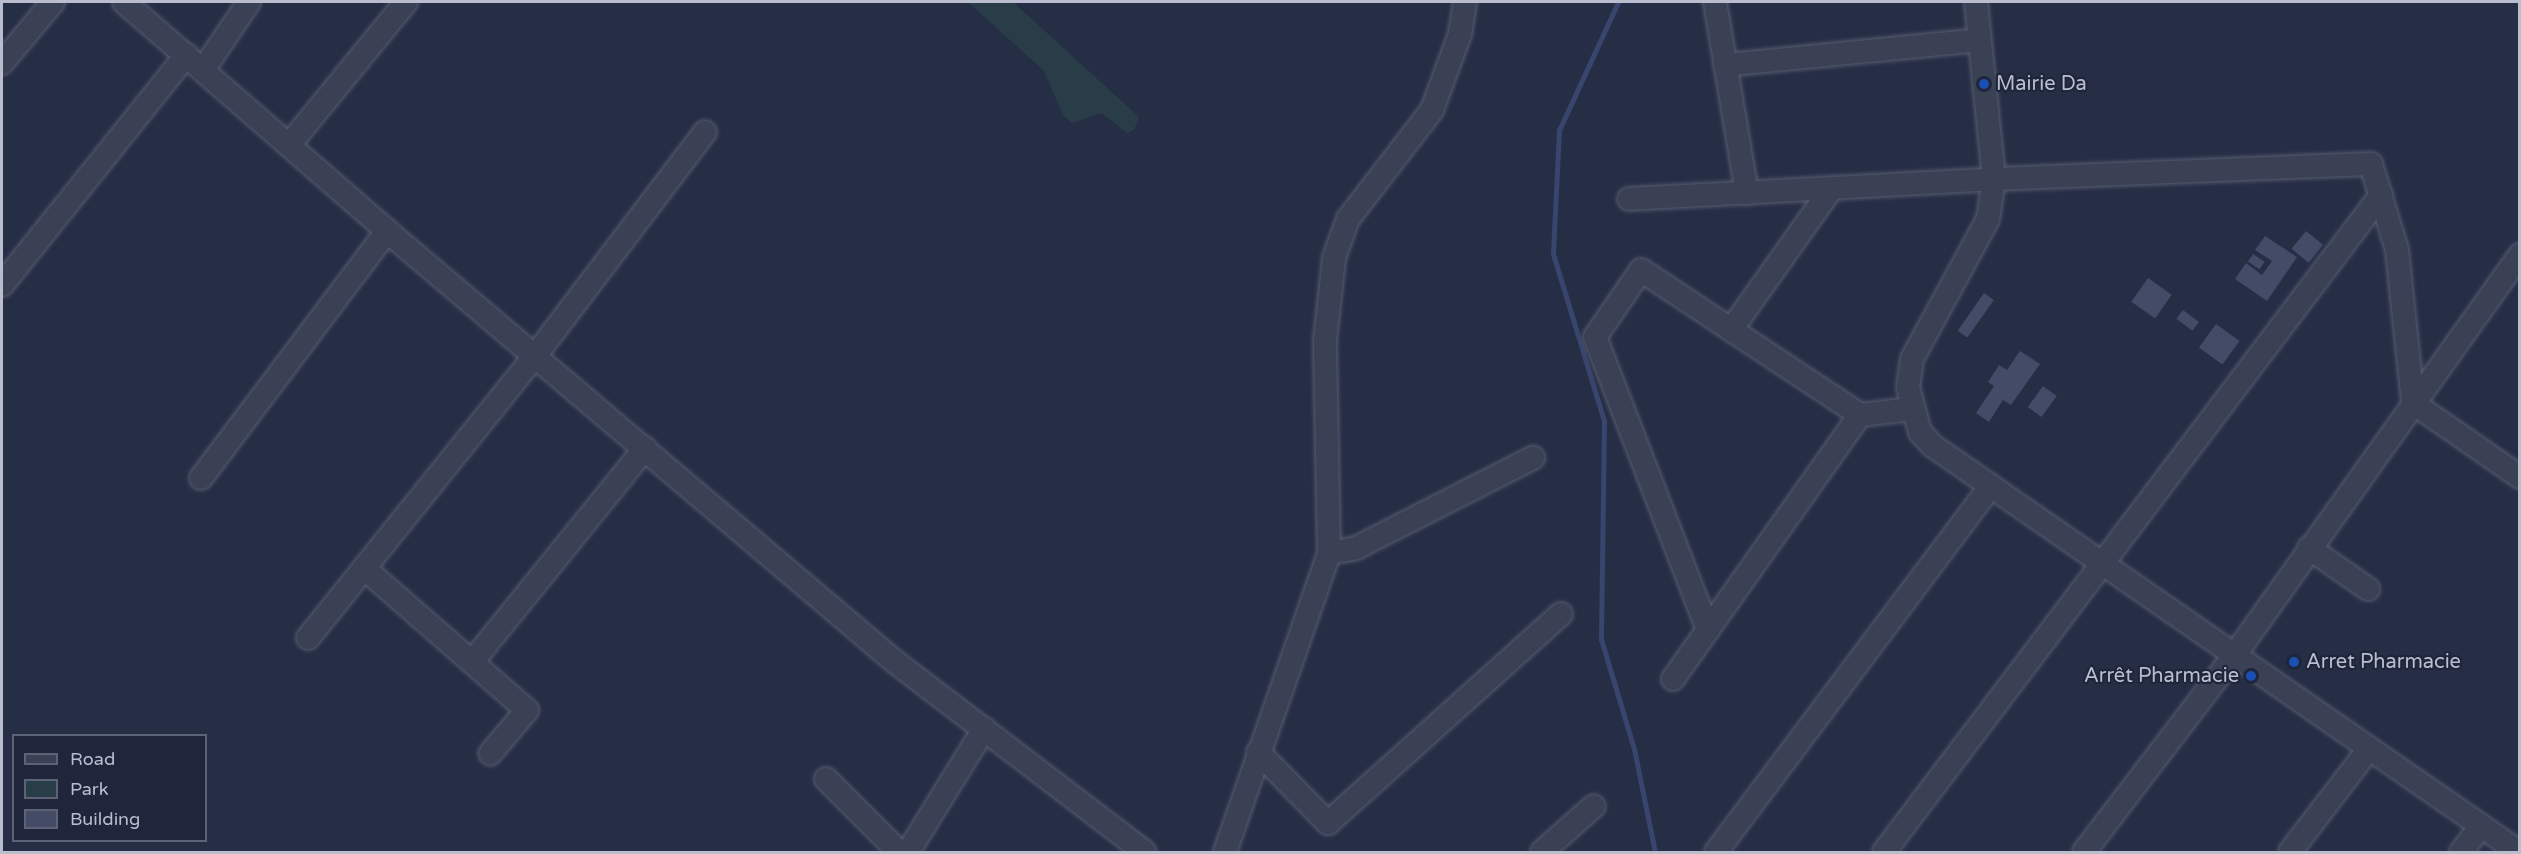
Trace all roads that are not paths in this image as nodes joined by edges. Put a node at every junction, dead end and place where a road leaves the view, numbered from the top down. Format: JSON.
{"nodes":[{"id":1,"x":53,"y":2,"type":"edge"},
{"id":2,"x":124,"y":2,"type":"edge"},
{"id":3,"x":249,"y":2,"type":"edge"},
{"id":4,"x":406,"y":2,"type":"edge"},
{"id":5,"x":1465,"y":2,"type":"edge"},
{"id":6,"x":1715,"y":2,"type":"edge"},
{"id":7,"x":1976,"y":2,"type":"edge"},
{"id":8,"x":1980,"y":40,"type":"junction"},
{"id":9,"x":186,"y":55,"type":"junction"},
{"id":10,"x":2,"y":63,"type":"edge"},
{"id":11,"x":1725,"y":65,"type":"junction"},
{"id":12,"x":203,"y":70,"type":"junction"},
{"id":13,"x":705,"y":132,"type":"dead end"},
{"id":14,"x":289,"y":145,"type":"junction"},
{"id":15,"x":1994,"y":178,"type":"junction"},
{"id":16,"x":1832,"y":188,"type":"junction"},
{"id":17,"x":1747,"y":193,"type":"junction"},
{"id":18,"x":2381,"y":195,"type":"junction"},
{"id":19,"x":1629,"y":199,"type":"dead end"},
{"id":20,"x":387,"y":231,"type":"junction"},
{"id":21,"x":2520,"y":255,"type":"edge"},
{"id":22,"x":2,"y":285,"type":"edge"},
{"id":23,"x":1731,"y":330,"type":"junction"},
{"id":24,"x":535,"y":356,"type":"junction"},
{"id":25,"x":2412,"y":403,"type":"junction"},
{"id":26,"x":1911,"y":409,"type":"junction"},
{"id":27,"x":1860,"y":415,"type":"junction"},
{"id":28,"x":645,"y":448,"type":"junction"},
{"id":29,"x":1533,"y":458,"type":"dead end"},
{"id":30,"x":2520,"y":477,"type":"edge"},
{"id":31,"x":201,"y":478,"type":"dead end"},
{"id":32,"x":1991,"y":486,"type":"junction"},
{"id":33,"x":2309,"y":548,"type":"junction"},
{"id":34,"x":1329,"y":553,"type":"junction"},
{"id":35,"x":2102,"y":563,"type":"junction"},
{"id":36,"x":364,"y":568,"type":"junction"},
{"id":37,"x":2368,"y":588,"type":"dead end"},
{"id":38,"x":1561,"y":614,"type":"dead end"},
{"id":39,"x":1708,"y":630,"type":"junction"},
{"id":40,"x":308,"y":638,"type":"dead end"},
{"id":41,"x":2234,"y":656,"type":"junction"},
{"id":42,"x":472,"y":662,"type":"junction"},
{"id":43,"x":1672,"y":679,"type":"dead end"},
{"id":44,"x":984,"y":729,"type":"junction"},
{"id":45,"x":2368,"y":750,"type":"junction"},
{"id":46,"x":1258,"y":752,"type":"junction"},
{"id":47,"x":490,"y":754,"type":"dead end"},
{"id":48,"x":826,"y":778,"type":"dead end"},
{"id":49,"x":1594,"y":806,"type":"dead end"},
{"id":50,"x":2481,"y":826,"type":"junction"},
{"id":51,"x":899,"y":852,"type":"edge"},
{"id":52,"x":908,"y":852,"type":"edge"},
{"id":53,"x":1145,"y":852,"type":"edge"},
{"id":54,"x":1225,"y":852,"type":"edge"},
{"id":55,"x":1542,"y":852,"type":"edge"},
{"id":56,"x":1716,"y":852,"type":"edge"},
{"id":57,"x":1884,"y":852,"type":"edge"},
{"id":58,"x":2084,"y":852,"type":"edge"},
{"id":59,"x":2290,"y":852,"type":"edge"},
{"id":60,"x":2461,"y":852,"type":"edge"},
{"id":61,"x":2519,"y":852,"type":"edge"}],
"edges":[{"from":1,"to":10,"type":"street"},
{"from":2,"to":9,"type":"street"},
{"from":3,"to":12,"type":"street"},
{"from":4,"to":14,"type":"street"},
{"from":5,"to":34,"type":"street"},
{"from":6,"to":11,"type":"street"},
{"from":7,"to":8,"type":"street"},
{"from":8,"to":11,"type":"street"},
{"from":8,"to":15,"type":"street"},
{"from":9,"to":12,"type":"street"},
{"from":9,"to":22,"type":"street"},
{"from":11,"to":17,"type":"street"},
{"from":12,"to":14,"type":"street"},
{"from":13,"to":24,"type":"street"},
{"from":14,"to":20,"type":"street"},
{"from":15,"to":16,"type":"street"},
{"from":15,"to":18,"type":"street"},
{"from":15,"to":26,"type":"street"},
{"from":16,"to":17,"type":"street"},
{"from":16,"to":23,"type":"street"},
{"from":17,"to":19,"type":"street"},
{"from":18,"to":25,"type":"street"},
{"from":18,"to":35,"type":"street"},
{"from":20,"to":24,"type":"street"},
{"from":20,"to":31,"type":"street"},
{"from":21,"to":25,"type":"street"},
{"from":23,"to":27,"type":"street"},
{"from":23,"to":39,"type":"street"},
{"from":24,"to":28,"type":"street"},
{"from":24,"to":36,"type":"street"},
{"from":25,"to":30,"type":"street"},
{"from":25,"to":33,"type":"street"},
{"from":26,"to":27,"type":"street"},
{"from":26,"to":32,"type":"street"},
{"from":27,"to":39,"type":"street"},
{"from":28,"to":42,"type":"street"},
{"from":28,"to":44,"type":"street"},
{"from":29,"to":34,"type":"street"},
{"from":32,"to":35,"type":"street"},
{"from":32,"to":56,"type":"street"},
{"from":33,"to":37,"type":"street"},
{"from":33,"to":41,"type":"street"},
{"from":34,"to":46,"type":"street"},
{"from":35,"to":41,"type":"street"},
{"from":35,"to":57,"type":"street"},
{"from":36,"to":40,"type":"street"},
{"from":36,"to":42,"type":"street"},
{"from":38,"to":46,"type":"street"},
{"from":39,"to":43,"type":"street"},
{"from":41,"to":45,"type":"street"},
{"from":41,"to":58,"type":"street"},
{"from":42,"to":47,"type":"street"},
{"from":44,"to":52,"type":"street"},
{"from":44,"to":53,"type":"street"},
{"from":45,"to":50,"type":"street"},
{"from":45,"to":59,"type":"street"},
{"from":46,"to":54,"type":"street"},
{"from":48,"to":51,"type":"street"},
{"from":49,"to":55,"type":"street"},
{"from":50,"to":60,"type":"street"},
{"from":50,"to":61,"type":"street"}]}
